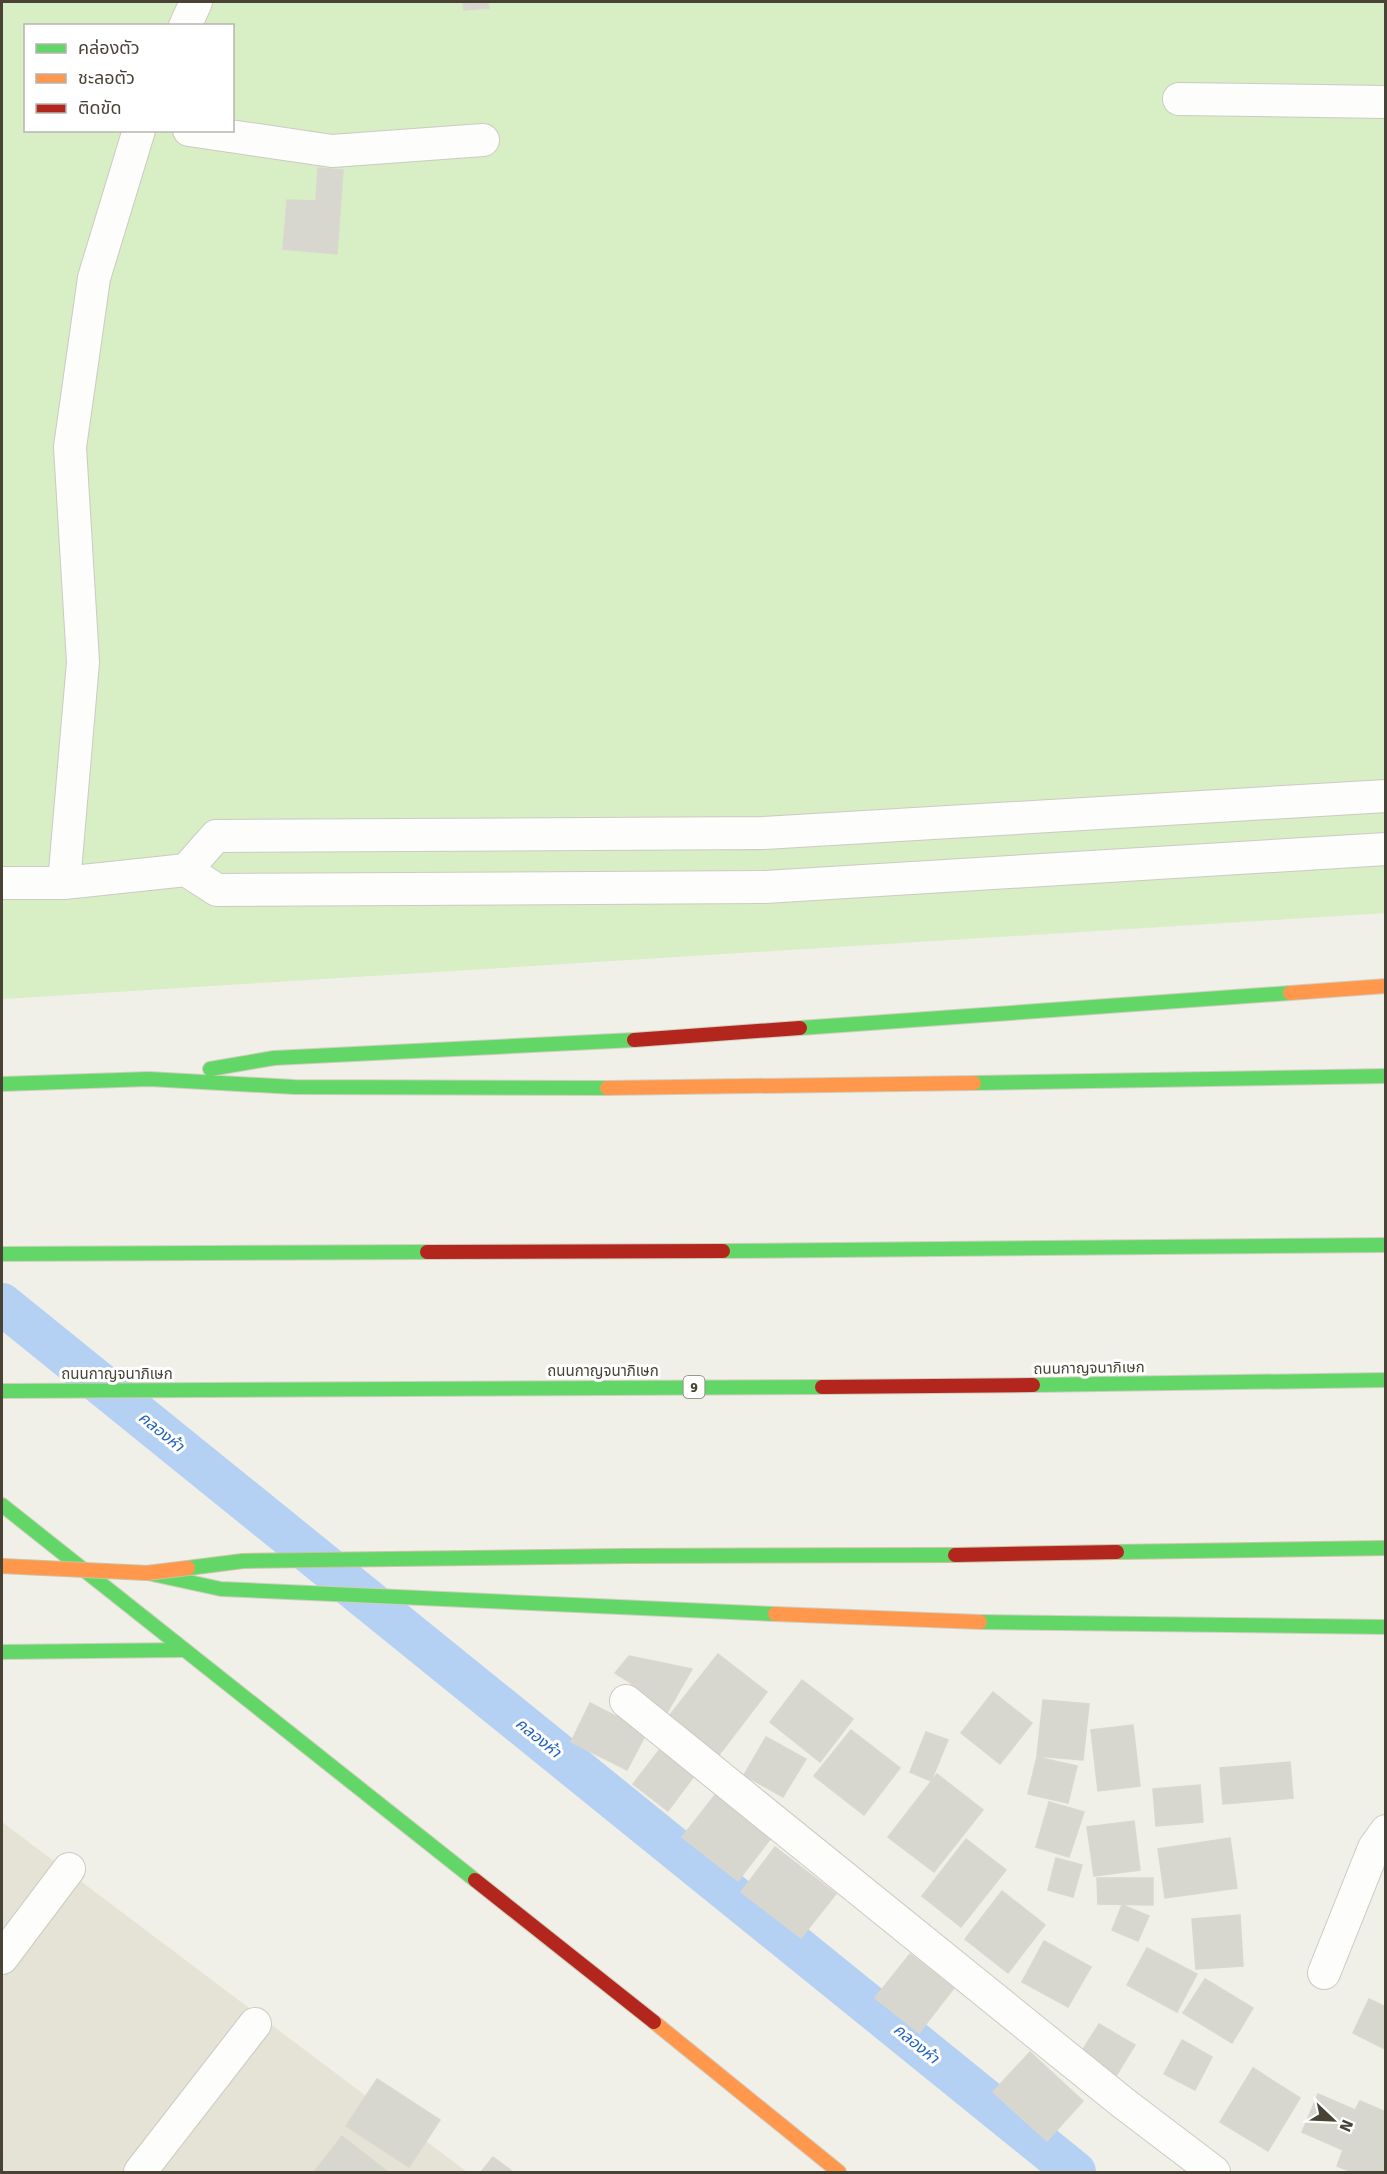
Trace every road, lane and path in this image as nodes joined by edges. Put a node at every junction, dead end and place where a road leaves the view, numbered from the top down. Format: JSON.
{"nodes":[{"id":1,"x":196,"y":2,"type":"edge"},
{"id":2,"x":186,"y":24,"type":"edge"},
{"id":3,"x":1179,"y":99,"type":"dead end"},
{"id":4,"x":1386,"y":102,"type":"edge"},
{"id":5,"x":138,"y":132,"type":"edge"},
{"id":6,"x":203,"y":132,"type":"edge"},
{"id":7,"x":483,"y":140,"type":"dead end"},
{"id":8,"x":1386,"y":796,"type":"edge"},
{"id":9,"x":1386,"y":849,"type":"edge"},
{"id":10,"x":186,"y":870,"type":"junction"},
{"id":11,"x":2,"y":883,"type":"edge"},
{"id":12,"x":64,"y":883,"type":"junction"},
{"id":13,"x":1386,"y":986,"type":"edge"},
{"id":14,"x":1386,"y":1076,"type":"edge"},
{"id":15,"x":149,"y":1079,"type":"junction"},
{"id":16,"x":2,"y":1084,"type":"edge"},
{"id":17,"x":1386,"y":1245,"type":"edge"},
{"id":18,"x":2,"y":1254,"type":"edge"},
{"id":19,"x":1386,"y":1380,"type":"edge"},
{"id":20,"x":2,"y":1391,"type":"edge"},
{"id":21,"x":2,"y":1505,"type":"edge"},
{"id":22,"x":1386,"y":1548,"type":"edge"},
{"id":23,"x":2,"y":1566,"type":"edge"},
{"id":24,"x":147,"y":1573,"type":"junction"},
{"id":25,"x":1385,"y":1626,"type":"edge"},
{"id":26,"x":181,"y":1650,"type":"junction"},
{"id":27,"x":2,"y":1652,"type":"edge"},
{"id":28,"x":626,"y":1701,"type":"dead end"},
{"id":29,"x":1386,"y":1831,"type":"edge"},
{"id":30,"x":69,"y":1869,"type":"dead end"},
{"id":31,"x":2,"y":1958,"type":"edge"},
{"id":32,"x":1324,"y":1972,"type":"dead end"},
{"id":33,"x":255,"y":2024,"type":"dead end"},
{"id":34,"x":140,"y":2172,"type":"edge"},
{"id":35,"x":839,"y":2172,"type":"edge"},
{"id":36,"x":1214,"y":2172,"type":"edge"}],
"edges":[{"from":1,"to":2,"type":"street"},
{"from":3,"to":4,"type":"street"},
{"from":5,"to":12,"type":"street"},
{"from":6,"to":7,"type":"street"},
{"from":8,"to":10,"type":"street"},
{"from":9,"to":10,"type":"street"},
{"from":10,"to":12,"type":"street"},
{"from":11,"to":12,"type":"street"},
{"from":13,"to":15,"type":"main road"},
{"from":14,"to":15,"type":"main road"},
{"from":15,"to":16,"type":"main road"},
{"from":17,"to":18,"type":"main road"},
{"from":19,"to":20,"type":"main road","name":"ถนนกาญจนาภิเษก","number":"9"},
{"from":21,"to":26,"type":"main road"},
{"from":22,"to":24,"type":"main road","bridge":true},
{"from":23,"to":24,"type":"main road","bridge":true},
{"from":24,"to":25,"type":"main road"},
{"from":26,"to":27,"type":"main road"},
{"from":26,"to":35,"type":"main road"},
{"from":28,"to":36,"type":"street"},
{"from":29,"to":32,"type":"street"},
{"from":30,"to":31,"type":"street"},
{"from":33,"to":34,"type":"street"}]}
